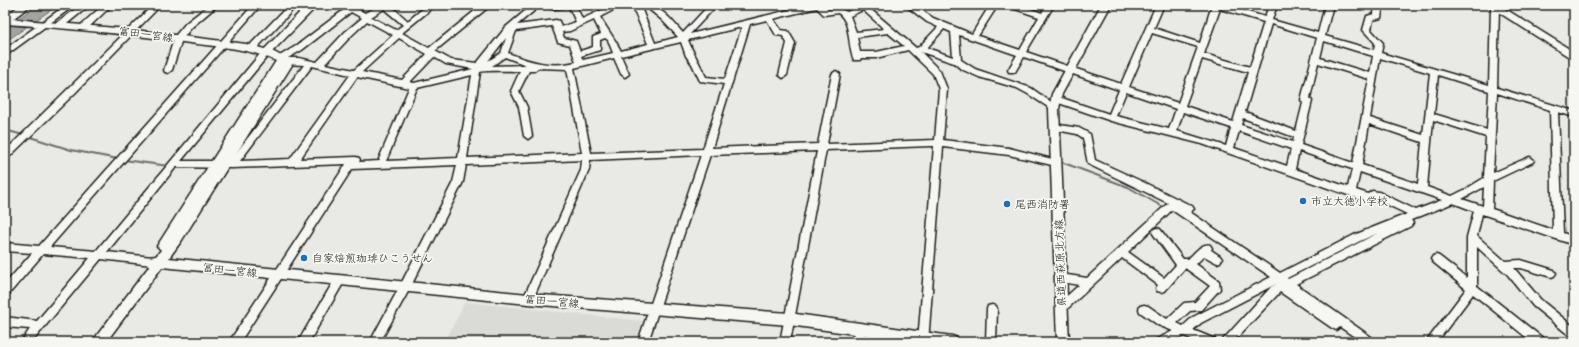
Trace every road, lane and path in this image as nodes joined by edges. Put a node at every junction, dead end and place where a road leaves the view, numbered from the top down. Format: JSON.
{"nodes":[{"id":1,"x":26,"y":5,"type":"edge"},
{"id":2,"x":71,"y":5,"type":"edge"},
{"id":3,"x":86,"y":5,"type":"edge"},
{"id":4,"x":108,"y":5,"type":"edge"},
{"id":5,"x":157,"y":5,"type":"edge"},
{"id":6,"x":214,"y":5,"type":"edge"},
{"id":7,"x":257,"y":5,"type":"edge"},
{"id":8,"x":314,"y":5,"type":"edge"},
{"id":9,"x":385,"y":5,"type":"edge"},
{"id":10,"x":432,"y":5,"type":"edge"},
{"id":11,"x":487,"y":5,"type":"edge"},
{"id":12,"x":528,"y":5,"type":"edge"},
{"id":13,"x":537,"y":5,"type":"edge"},
{"id":14,"x":547,"y":5,"type":"edge"},
{"id":15,"x":571,"y":5,"type":"edge"},
{"id":16,"x":619,"y":5,"type":"edge"},
{"id":17,"x":636,"y":5,"type":"edge"},
{"id":18,"x":648,"y":5,"type":"edge"},
{"id":19,"x":713,"y":5,"type":"edge"},
{"id":20,"x":818,"y":5,"type":"edge"},
{"id":21,"x":909,"y":5,"type":"edge"},
{"id":22,"x":994,"y":5,"type":"edge"},
{"id":23,"x":1012,"y":5,"type":"edge"},
{"id":24,"x":1050,"y":5,"type":"edge"},
{"id":25,"x":1106,"y":5,"type":"edge"},
{"id":26,"x":1160,"y":5,"type":"edge"},
{"id":27,"x":1216,"y":5,"type":"edge"},
{"id":28,"x":1273,"y":5,"type":"edge"},
{"id":29,"x":1329,"y":5,"type":"edge"},
{"id":30,"x":1380,"y":5,"type":"edge"},
{"id":31,"x":864,"y":6,"type":"edge"},
{"id":32,"x":1493,"y":6,"type":"edge"},
{"id":33,"x":347,"y":7,"type":"edge"},
{"id":34,"x":287,"y":12,"type":"dead end"},
{"id":35,"x":846,"y":15,"type":"junction"},
{"id":36,"x":1044,"y":16,"type":"junction"},
{"id":37,"x":366,"y":17,"type":"junction"},
{"id":38,"x":596,"y":17,"type":"junction"},
{"id":39,"x":769,"y":18,"type":"junction"},
{"id":40,"x":518,"y":20,"type":"junction"},
{"id":41,"x":6,"y":21,"type":"edge"},
{"id":42,"x":1268,"y":21,"type":"junction"},
{"id":43,"x":44,"y":23,"type":"junction"},
{"id":44,"x":580,"y":23,"type":"junction"},
{"id":45,"x":747,"y":23,"type":"junction"},
{"id":46,"x":556,"y":24,"type":"junction"},
{"id":47,"x":60,"y":25,"type":"junction"},
{"id":48,"x":408,"y":25,"type":"junction"},
{"id":49,"x":85,"y":26,"type":"junction"},
{"id":50,"x":942,"y":27,"type":"junction"},
{"id":51,"x":509,"y":29,"type":"junction"},
{"id":52,"x":890,"y":30,"type":"junction"},
{"id":53,"x":1149,"y":30,"type":"junction"},
{"id":54,"x":955,"y":31,"type":"junction"},
{"id":55,"x":131,"y":32,"type":"junction"},
{"id":56,"x":397,"y":35,"type":"junction"},
{"id":57,"x":606,"y":35,"type":"junction"},
{"id":58,"x":853,"y":35,"type":"junction"},
{"id":59,"x":974,"y":37,"type":"junction"},
{"id":60,"x":1321,"y":37,"type":"junction"},
{"id":61,"x":178,"y":38,"type":"junction"},
{"id":62,"x":684,"y":38,"type":"junction"},
{"id":63,"x":221,"y":44,"type":"junction"},
{"id":64,"x":653,"y":46,"type":"junction"},
{"id":65,"x":1202,"y":46,"type":"junction"},
{"id":66,"x":251,"y":49,"type":"junction"},
{"id":67,"x":916,"y":49,"type":"junction"},
{"id":68,"x":5,"y":53,"type":"edge"},
{"id":69,"x":265,"y":53,"type":"junction"},
{"id":70,"x":431,"y":53,"type":"junction"},
{"id":71,"x":1376,"y":53,"type":"junction"},
{"id":72,"x":504,"y":54,"type":"junction"},
{"id":73,"x":577,"y":54,"type":"junction"},
{"id":74,"x":618,"y":54,"type":"junction"},
{"id":75,"x":1021,"y":54,"type":"junction"},
{"id":76,"x":1199,"y":54,"type":"junction"},
{"id":77,"x":1574,"y":57,"type":"edge"},
{"id":78,"x":1315,"y":59,"type":"junction"},
{"id":79,"x":282,"y":60,"type":"junction"},
{"id":80,"x":957,"y":61,"type":"junction"},
{"id":81,"x":310,"y":63,"type":"junction"},
{"id":82,"x":580,"y":63,"type":"junction"},
{"id":83,"x":319,"y":65,"type":"junction"},
{"id":84,"x":570,"y":66,"type":"junction"},
{"id":85,"x":479,"y":68,"type":"junction"},
{"id":86,"x":526,"y":68,"type":"junction"},
{"id":87,"x":552,"y":68,"type":"junction"},
{"id":88,"x":168,"y":70,"type":"dead end"},
{"id":89,"x":1012,"y":70,"type":"dead end"},
{"id":90,"x":1071,"y":70,"type":"junction"},
{"id":91,"x":1253,"y":71,"type":"junction"},
{"id":92,"x":1434,"y":71,"type":"junction"},
{"id":93,"x":355,"y":74,"type":"junction"},
{"id":94,"x":625,"y":74,"type":"dead end"},
{"id":95,"x":836,"y":74,"type":"dead end"},
{"id":96,"x":783,"y":76,"type":"dead end"},
{"id":97,"x":1372,"y":77,"type":"junction"},
{"id":98,"x":728,"y":82,"type":"junction"},
{"id":99,"x":403,"y":84,"type":"junction"},
{"id":100,"x":414,"y":86,"type":"junction"},
{"id":101,"x":1124,"y":88,"type":"junction"},
{"id":102,"x":1493,"y":88,"type":"junction"},
{"id":103,"x":1055,"y":103,"type":"junction"},
{"id":104,"x":1180,"y":107,"type":"junction"},
{"id":105,"x":1554,"y":108,"type":"junction"},
{"id":106,"x":1240,"y":114,"type":"junction"},
{"id":107,"x":1574,"y":114,"type":"edge"},
{"id":108,"x":1429,"y":116,"type":"junction"},
{"id":109,"x":1111,"y":118,"type":"junction"},
{"id":110,"x":1366,"y":120,"type":"junction"},
{"id":111,"x":1054,"y":127,"type":"junction"},
{"id":112,"x":1236,"y":127,"type":"junction"},
{"id":113,"x":1172,"y":132,"type":"junction"},
{"id":114,"x":1299,"y":135,"type":"junction"},
{"id":115,"x":528,"y":136,"type":"dead end"},
{"id":116,"x":1491,"y":136,"type":"junction"},
{"id":117,"x":1426,"y":140,"type":"junction"},
{"id":118,"x":938,"y":141,"type":"junction"},
{"id":119,"x":823,"y":145,"type":"junction"},
{"id":120,"x":1296,"y":146,"type":"junction"},
{"id":121,"x":707,"y":149,"type":"junction"},
{"id":122,"x":1229,"y":150,"type":"junction"},
{"id":123,"x":587,"y":154,"type":"junction"},
{"id":124,"x":5,"y":156,"type":"edge"},
{"id":125,"x":463,"y":158,"type":"junction"},
{"id":126,"x":384,"y":159,"type":"junction"},
{"id":127,"x":1056,"y":160,"type":"junction"},
{"id":128,"x":1530,"y":160,"type":"dead end"},
{"id":129,"x":292,"y":163,"type":"junction"},
{"id":130,"x":173,"y":165,"type":"junction"},
{"id":131,"x":224,"y":165,"type":"junction"},
{"id":132,"x":1357,"y":167,"type":"junction"},
{"id":133,"x":1290,"y":171,"type":"junction"},
{"id":134,"x":1489,"y":179,"type":"junction"},
{"id":135,"x":1422,"y":188,"type":"junction"},
{"id":136,"x":1351,"y":192,"type":"junction"},
{"id":137,"x":1455,"y":200,"type":"junction"},
{"id":138,"x":1173,"y":204,"type":"junction"},
{"id":139,"x":1189,"y":209,"type":"dead end"},
{"id":140,"x":1483,"y":210,"type":"junction"},
{"id":141,"x":1415,"y":214,"type":"junction"},
{"id":142,"x":1157,"y":232,"type":"dead end"},
{"id":143,"x":1558,"y":235,"type":"junction"},
{"id":144,"x":1472,"y":237,"type":"junction"},
{"id":145,"x":1574,"y":240,"type":"edge"},
{"id":146,"x":5,"y":247,"type":"edge"},
{"id":147,"x":41,"y":250,"type":"junction"},
{"id":148,"x":1121,"y":252,"type":"junction"},
{"id":149,"x":97,"y":255,"type":"junction"},
{"id":150,"x":1217,"y":259,"type":"dead end"},
{"id":151,"x":1436,"y":259,"type":"dead end"},
{"id":152,"x":156,"y":262,"type":"junction"},
{"id":153,"x":1185,"y":265,"type":"junction"},
{"id":154,"x":1503,"y":265,"type":"junction"},
{"id":155,"x":1551,"y":274,"type":"dead end"},
{"id":156,"x":278,"y":275,"type":"junction"},
{"id":157,"x":1061,"y":278,"type":"junction"},
{"id":158,"x":340,"y":280,"type":"junction"},
{"id":159,"x":1089,"y":282,"type":"junction"},
{"id":160,"x":1283,"y":283,"type":"junction"},
{"id":161,"x":405,"y":287,"type":"junction"},
{"id":162,"x":1472,"y":288,"type":"junction"},
{"id":163,"x":5,"y":291,"type":"edge"},
{"id":164,"x":528,"y":299,"type":"junction"},
{"id":165,"x":1062,"y":307,"type":"junction"},
{"id":166,"x":992,"y":309,"type":"dead end"},
{"id":167,"x":1144,"y":309,"type":"dead end"},
{"id":168,"x":654,"y":310,"type":"junction"},
{"id":169,"x":789,"y":319,"type":"junction"},
{"id":170,"x":5,"y":322,"type":"edge"},
{"id":171,"x":1168,"y":325,"type":"junction"},
{"id":172,"x":40,"y":326,"type":"junction"},
{"id":173,"x":1183,"y":331,"type":"junction"},
{"id":174,"x":1574,"y":333,"type":"edge"},
{"id":175,"x":859,"y":336,"type":"edge"},
{"id":176,"x":923,"y":340,"type":"edge"},
{"id":177,"x":26,"y":342,"type":"edge"},
{"id":178,"x":90,"y":342,"type":"edge"},
{"id":179,"x":98,"y":342,"type":"edge"},
{"id":180,"x":234,"y":342,"type":"edge"},
{"id":181,"x":303,"y":342,"type":"edge"},
{"id":182,"x":375,"y":342,"type":"edge"},
{"id":183,"x":643,"y":342,"type":"edge"},
{"id":184,"x":785,"y":342,"type":"edge"},
{"id":185,"x":952,"y":342,"type":"edge"},
{"id":186,"x":991,"y":342,"type":"edge"},
{"id":187,"x":1063,"y":342,"type":"edge"},
{"id":188,"x":1161,"y":342,"type":"edge"},
{"id":189,"x":1210,"y":342,"type":"edge"},
{"id":190,"x":1226,"y":342,"type":"edge"},
{"id":191,"x":1360,"y":342,"type":"edge"},
{"id":192,"x":1370,"y":342,"type":"edge"},
{"id":193,"x":1431,"y":342,"type":"edge"},
{"id":194,"x":1540,"y":342,"type":"edge"}],
"edges":[{"from":1,"to":41,"type":"main road"},
{"from":2,"to":43,"type":"street"},
{"from":3,"to":47,"type":"street"},
{"from":4,"to":49,"type":"street"},
{"from":5,"to":55,"type":"street"},
{"from":6,"to":61,"type":"street"},
{"from":7,"to":63,"type":"street"},
{"from":8,"to":69,"type":"street"},
{"from":9,"to":37,"type":"street"},
{"from":9,"to":48,"type":"street"},
{"from":10,"to":48,"type":"street"},
{"from":11,"to":70,"type":"street"},
{"from":12,"to":40,"type":"street"},
{"from":13,"to":40,"type":"street"},
{"from":14,"to":15,"type":"street"},
{"from":15,"to":44,"type":"street"},
{"from":16,"to":38,"type":"street"},
{"from":17,"to":64,"type":"street"},
{"from":18,"to":62,"type":"street"},
{"from":19,"to":62,"type":"street"},
{"from":20,"to":35,"type":"street"},
{"from":20,"to":39,"type":"street"},
{"from":21,"to":50,"type":"street"},
{"from":22,"to":59,"type":"street"},
{"from":23,"to":36,"type":"street"},
{"from":24,"to":36,"type":"street"},
{"from":25,"to":90,"type":"main road","name":"県道西萩原北方線"},
{"from":26,"to":53,"type":"street"},
{"from":27,"to":42,"type":"street"},
{"from":27,"to":65,"type":"street"},
{"from":28,"to":42,"type":"street"},
{"from":29,"to":60,"type":"street"},
{"from":30,"to":71,"type":"street"},
{"from":31,"to":35,"type":"street"},
{"from":31,"to":52,"type":"street"},
{"from":32,"to":77,"type":"main road"},
{"from":32,"to":102,"type":"street"},
{"from":33,"to":37,"type":"street"},
{"from":33,"to":79,"type":"street"},
{"from":34,"to":66,"type":"street"},
{"from":35,"to":58,"type":"street"},
{"from":36,"to":75,"type":"street"},
{"from":37,"to":56,"type":"street"},
{"from":37,"to":83,"type":"street"},
{"from":38,"to":44,"type":"street"},
{"from":38,"to":57,"type":"street"},
{"from":39,"to":45,"type":"street"},
{"from":39,"to":96,"type":"street"},
{"from":40,"to":51,"type":"street"},
{"from":41,"to":43,"type":"main road","name":"富田一宮線"},
{"from":42,"to":60,"type":"street"},
{"from":42,"to":91,"type":"street"},
{"from":43,"to":47,"type":"main road","name":"富田一宮線"},
{"from":43,"to":68,"type":"street"},
{"from":44,"to":46,"type":"street"},
{"from":45,"to":62,"type":"street"},
{"from":45,"to":98,"type":"street"},
{"from":46,"to":51,"type":"street"},
{"from":46,"to":73,"type":"street"},
{"from":47,"to":49,"type":"main road","name":"富田一宮線"},
{"from":48,"to":56,"type":"street"},
{"from":49,"to":55,"type":"main road","name":"富田一宮線"},
{"from":50,"to":54,"type":"street"},
{"from":50,"to":67,"type":"street"},
{"from":51,"to":72,"type":"street"},
{"from":51,"to":85,"type":"street"},
{"from":52,"to":58,"type":"street"},
{"from":52,"to":67,"type":"street"},
{"from":53,"to":65,"type":"street"},
{"from":53,"to":101,"type":"street"},
{"from":54,"to":59,"type":"street"},
{"from":54,"to":80,"type":"street"},
{"from":55,"to":61,"type":"main road","name":"富田一宮線"},
{"from":55,"to":124,"type":"street"},
{"from":56,"to":70,"type":"street"},
{"from":56,"to":93,"type":"street"},
{"from":57,"to":73,"type":"street"},
{"from":57,"to":74,"type":"street"},
{"from":58,"to":67,"type":"street"},
{"from":59,"to":75,"type":"street"},
{"from":60,"to":71,"type":"street"},
{"from":60,"to":78,"type":"street"},
{"from":61,"to":63,"type":"main road","name":"富田一宮線"},
{"from":61,"to":88,"type":"street"},
{"from":62,"to":64,"type":"street"},
{"from":62,"to":98,"type":"street"},
{"from":63,"to":66,"type":"main road","name":"富田一宮線"},
{"from":63,"to":147,"type":"street"},
{"from":64,"to":74,"type":"street"},
{"from":65,"to":76,"type":"street"},
{"from":66,"to":69,"type":"main road","name":"富田一宮線"},
{"from":67,"to":80,"type":"street"},
{"from":67,"to":118,"type":"street"},
{"from":69,"to":79,"type":"main road","name":"富田一宮線"},
{"from":69,"to":130,"type":"street"},
{"from":70,"to":85,"type":"street"},
{"from":70,"to":99,"type":"street"},
{"from":71,"to":92,"type":"street"},
{"from":71,"to":97,"type":"street"},
{"from":72,"to":85,"type":"street"},
{"from":72,"to":87,"type":"street"},
{"from":73,"to":82,"type":"street"},
{"from":74,"to":82,"type":"street"},
{"from":74,"to":94,"type":"street"},
{"from":75,"to":89,"type":"street"},
{"from":75,"to":90,"type":"street"},
{"from":76,"to":91,"type":"street"},
{"from":76,"to":104,"type":"street"},
{"from":78,"to":97,"type":"street"},
{"from":78,"to":114,"type":"street"},
{"from":79,"to":81,"type":"street"},
{"from":79,"to":131,"type":"main road"},
{"from":80,"to":103,"type":"street"},
{"from":81,"to":83,"type":"street"},
{"from":81,"to":131,"type":"street"},
{"from":82,"to":84,"type":"street"},
{"from":83,"to":93,"type":"street"},
{"from":84,"to":87,"type":"street"},
{"from":84,"to":123,"type":"street"},
{"from":85,"to":86,"type":"street"},
{"from":85,"to":100,"type":"street"},
{"from":85,"to":125,"type":"street"},
{"from":86,"to":87,"type":"street"},
{"from":86,"to":115,"type":"street"},
{"from":90,"to":101,"type":"street"},
{"from":90,"to":103,"type":"main road","name":"県道西萩原北方線"},
{"from":91,"to":106,"type":"street"},
{"from":92,"to":102,"type":"street"},
{"from":92,"to":108,"type":"street"},
{"from":93,"to":99,"type":"street"},
{"from":93,"to":129,"type":"street"},
{"from":95,"to":119,"type":"street"},
{"from":97,"to":110,"type":"street"},
{"from":98,"to":121,"type":"street"},
{"from":99,"to":100,"type":"street"},
{"from":100,"to":126,"type":"street"},
{"from":101,"to":104,"type":"street"},
{"from":101,"to":109,"type":"street"},
{"from":102,"to":105,"type":"street"},
{"from":102,"to":116,"type":"street"},
{"from":103,"to":109,"type":"street"},
{"from":103,"to":111,"type":"main road","name":"県道西萩原北方線"},
{"from":104,"to":112,"type":"street"},
{"from":104,"to":113,"type":"street"},
{"from":105,"to":107,"type":"street"},
{"from":105,"to":143,"type":"street"},
{"from":106,"to":112,"type":"street"},
{"from":106,"to":114,"type":"street"},
{"from":108,"to":116,"type":"street"},
{"from":108,"to":117,"type":"street"},
{"from":109,"to":113,"type":"street"},
{"from":110,"to":117,"type":"street"},
{"from":110,"to":132,"type":"street"},
{"from":111,"to":127,"type":"main road","name":"県道西萩原北方線"},
{"from":111,"to":138,"type":"street"},
{"from":112,"to":120,"type":"street"},
{"from":112,"to":122,"type":"street"},
{"from":113,"to":122,"type":"street"},
{"from":114,"to":120,"type":"street"},
{"from":116,"to":134,"type":"street"},
{"from":117,"to":135,"type":"street"},
{"from":118,"to":119,"type":"street"},
{"from":118,"to":127,"type":"street"},
{"from":118,"to":176,"type":"street"},
{"from":119,"to":121,"type":"street"},
{"from":119,"to":169,"type":"street"},
{"from":120,"to":132,"type":"street"},
{"from":120,"to":133,"type":"street"},
{"from":121,"to":123,"type":"street"},
{"from":121,"to":168,"type":"street"},
{"from":122,"to":133,"type":"street"},
{"from":123,"to":125,"type":"street"},
{"from":123,"to":164,"type":"street"},
{"from":125,"to":126,"type":"street"},
{"from":125,"to":156,"type":"street"},
{"from":125,"to":161,"type":"street"},
{"from":126,"to":129,"type":"street"},
{"from":127,"to":157,"type":"main road","name":"県道西萩原北方線"},
{"from":128,"to":134,"type":"street"},
{"from":129,"to":131,"type":"street"},
{"from":130,"to":131,"type":"street"},
{"from":130,"to":149,"type":"street"},
{"from":131,"to":152,"type":"main road"},
{"from":132,"to":135,"type":"street"},
{"from":132,"to":136,"type":"street"},
{"from":133,"to":136,"type":"street"},
{"from":134,"to":137,"type":"street"},
{"from":134,"to":140,"type":"street"},
{"from":135,"to":137,"type":"street"},
{"from":136,"to":141,"type":"street"},
{"from":137,"to":140,"type":"street"},
{"from":137,"to":141,"type":"street"},
{"from":137,"to":160,"type":"street"},
{"from":138,"to":139,"type":"street"},
{"from":138,"to":148,"type":"street"},
{"from":138,"to":160,"type":"street"},
{"from":140,"to":143,"type":"street"},
{"from":140,"to":144,"type":"street"},
{"from":141,"to":160,"type":"street"},
{"from":142,"to":153,"type":"street"},
{"from":143,"to":145,"type":"street"},
{"from":144,"to":154,"type":"street"},
{"from":144,"to":162,"type":"street"},
{"from":146,"to":147,"type":"street"},
{"from":147,"to":149,"type":"street"},
{"from":147,"to":163,"type":"street"},
{"from":148,"to":153,"type":"street"},
{"from":148,"to":159,"type":"street"},
{"from":149,"to":152,"type":"street"},
{"from":149,"to":172,"type":"street"},
{"from":150,"to":153,"type":"street"},
{"from":151,"to":162,"type":"street"},
{"from":152,"to":156,"type":"main road","name":"冨田一宮線"},
{"from":152,"to":178,"type":"main road"},
{"from":152,"to":179,"type":"main road"},
{"from":153,"to":171,"type":"street"},
{"from":154,"to":155,"type":"street"},
{"from":154,"to":174,"type":"street"},
{"from":156,"to":158,"type":"main road","name":"冨田一宮線"},
{"from":156,"to":180,"type":"street"},
{"from":157,"to":159,"type":"street"},
{"from":157,"to":165,"type":"main road","name":"県道西萩原北方線"},
{"from":158,"to":161,"type":"main road","name":"冨田一宮線"},
{"from":158,"to":181,"type":"street"},
{"from":159,"to":165,"type":"street"},
{"from":160,"to":173,"type":"street"},
{"from":160,"to":190,"type":"street"},
{"from":160,"to":191,"type":"street"},
{"from":160,"to":192,"type":"street"},
{"from":161,"to":164,"type":"main road","name":"冨田一宮線"},
{"from":161,"to":182,"type":"street"},
{"from":162,"to":193,"type":"street"},
{"from":162,"to":194,"type":"street"},
{"from":164,"to":168,"type":"main road","name":"冨田一宮線"},
{"from":165,"to":187,"type":"main road","name":"県道西萩原北方線"},
{"from":166,"to":186,"type":"street"},
{"from":167,"to":171,"type":"street"},
{"from":168,"to":169,"type":"main road","name":"冨田一宮線"},
{"from":168,"to":183,"type":"street"},
{"from":169,"to":175,"type":"main road","name":"冨田一宮線"},
{"from":169,"to":184,"type":"street"},
{"from":170,"to":172,"type":"street"},
{"from":171,"to":173,"type":"street"},
{"from":172,"to":177,"type":"street"},
{"from":173,"to":188,"type":"street"},
{"from":173,"to":189,"type":"street"},
{"from":175,"to":176,"type":"main road","name":"冨田一宮線"},
{"from":176,"to":185,"type":"main road","name":"冨田一宮線"}]}
